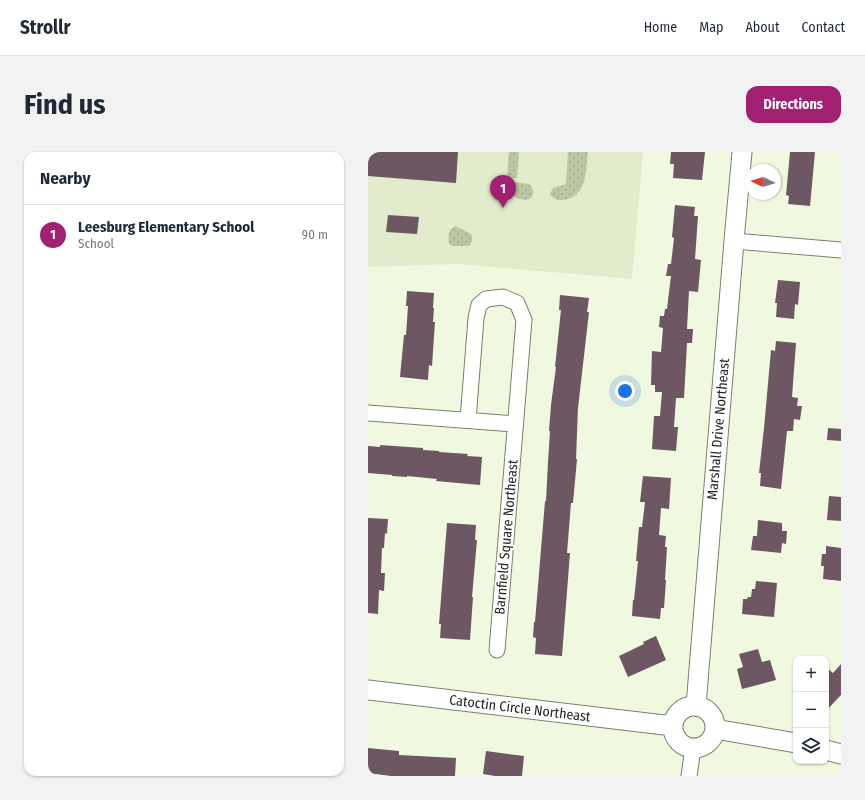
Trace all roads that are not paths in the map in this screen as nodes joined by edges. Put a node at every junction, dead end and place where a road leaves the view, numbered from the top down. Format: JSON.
{"nodes":[{"id":1,"x":742,"y":152,"type":"edge"},
{"id":2,"x":734,"y":240,"type":"junction"},
{"id":3,"x":841,"y":250,"type":"edge"},
{"id":4,"x":368,"y":413,"type":"edge"},
{"id":5,"x":468,"y":420,"type":"junction"},
{"id":6,"x":515,"y":424,"type":"junction"},
{"id":7,"x":497,"y":650,"type":"dead end"},
{"id":8,"x":368,"y":690,"type":"edge"},
{"id":9,"x":696,"y":706,"type":"junction"},
{"id":10,"x":673,"y":726,"type":"junction"},
{"id":11,"x":715,"y":729,"type":"junction"},
{"id":12,"x":793,"y":742,"type":"edge"},
{"id":13,"x":692,"y":748,"type":"junction"},
{"id":14,"x":829,"y":751,"type":"edge"},
{"id":15,"x":841,"y":754,"type":"edge"},
{"id":16,"x":689,"y":776,"type":"edge"}],
"edges":[{"from":1,"to":2,"type":"street","name":"Marshall Drive Northeast"},
{"from":2,"to":3,"type":"street"},
{"from":2,"to":9,"type":"street","name":"Marshall Drive Northeast"},
{"from":4,"to":5,"type":"street"},
{"from":5,"to":6,"type":"street"},
{"from":5,"to":6,"type":"street","name":"Barnfield Square Northeast"},
{"from":6,"to":7,"type":"street","name":"Barnfield Square Northeast"},
{"from":8,"to":10,"type":"street","name":"Catoctin Circle Northeast"},
{"from":9,"to":10,"type":"street"},
{"from":9,"to":11,"type":"street"},
{"from":10,"to":13,"type":"street"},
{"from":11,"to":12,"type":"street"},
{"from":11,"to":13,"type":"street"},
{"from":13,"to":16,"type":"street"},
{"from":14,"to":15,"type":"street"}]}
